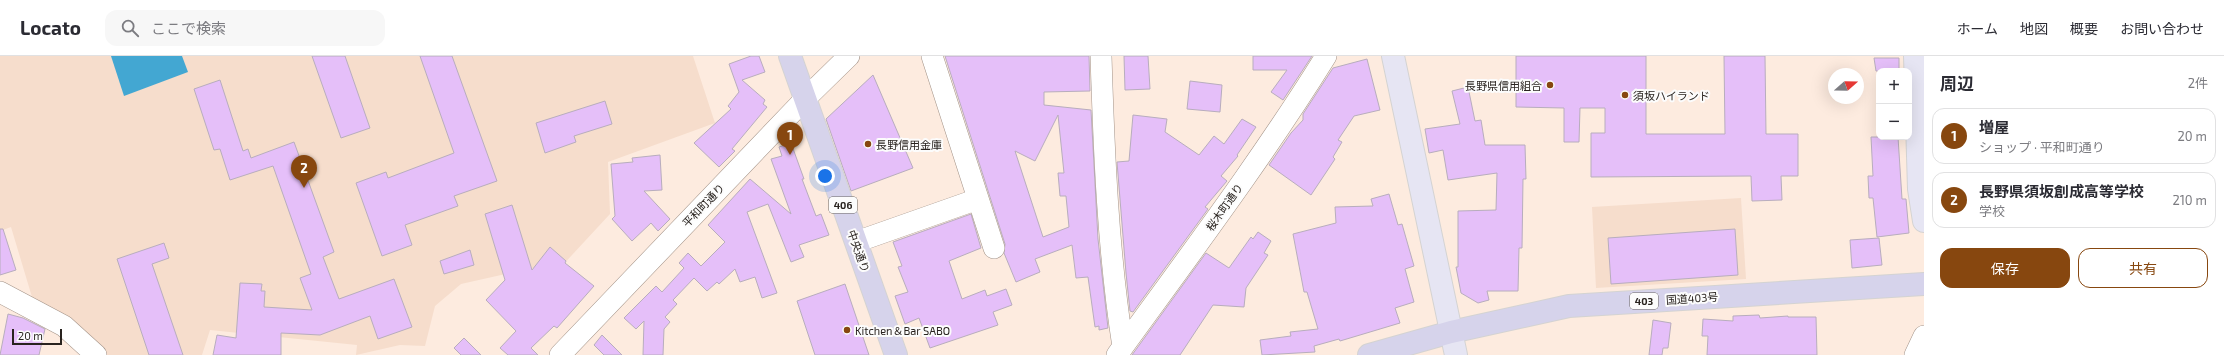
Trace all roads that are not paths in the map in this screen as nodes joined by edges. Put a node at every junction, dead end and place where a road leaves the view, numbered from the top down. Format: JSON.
{"nodes":[{"id":1,"x":790,"y":56,"type":"edge"},
{"id":2,"x":849,"y":56,"type":"edge"},
{"id":3,"x":932,"y":56,"type":"edge"},
{"id":4,"x":1101,"y":56,"type":"edge"},
{"id":5,"x":1326,"y":56,"type":"edge"},
{"id":6,"x":1392,"y":56,"type":"edge"},
{"id":7,"x":1915,"y":56,"type":"edge"},
{"id":8,"x":805,"y":99,"type":"junction"},
{"id":9,"x":978,"y":199,"type":"junction"},
{"id":10,"x":1924,"y":221,"type":"edge"},
{"id":11,"x":856,"y":242,"type":"junction"},
{"id":12,"x":994,"y":248,"type":"dead end"},
{"id":13,"x":1924,"y":284,"type":"edge"},
{"id":14,"x":0,"y":292,"type":"edge"},
{"id":15,"x":1451,"y":332,"type":"junction"},
{"id":16,"x":1924,"y":336,"type":"edge"},
{"id":17,"x":1120,"y":351,"type":"edge"},
{"id":18,"x":96,"y":355,"type":"edge"},
{"id":19,"x":560,"y":355,"type":"edge"},
{"id":20,"x":896,"y":355,"type":"edge"},
{"id":21,"x":1369,"y":355,"type":"edge"},
{"id":22,"x":1456,"y":355,"type":"edge"},
{"id":23,"x":1915,"y":355,"type":"edge"}],
"edges":[{"from":1,"to":8,"type":"highway","name":"中央通り","number":"406"},
{"from":2,"to":8,"type":"street","name":"平和町通り"},
{"from":3,"to":9,"type":"street"},
{"from":4,"to":17,"type":"street"},
{"from":5,"to":17,"type":"street","name":"桜木町通り"},
{"from":6,"to":15,"type":"main road"},
{"from":7,"to":10,"type":"main road"},
{"from":8,"to":11,"type":"highway","name":"中央通り","number":"406"},
{"from":8,"to":19,"type":"street","name":"平和町通り"},
{"from":9,"to":11,"type":"street"},
{"from":9,"to":12,"type":"street"},
{"from":11,"to":20,"type":"highway","name":"中央通り","number":"406"},
{"from":13,"to":15,"type":"highway","name":"国道403号","number":"403"},
{"from":14,"to":18,"type":"street"},
{"from":15,"to":21,"type":"highway","name":"国道403号","number":"403"},
{"from":15,"to":22,"type":"main road"},
{"from":16,"to":23,"type":"street"}]}
